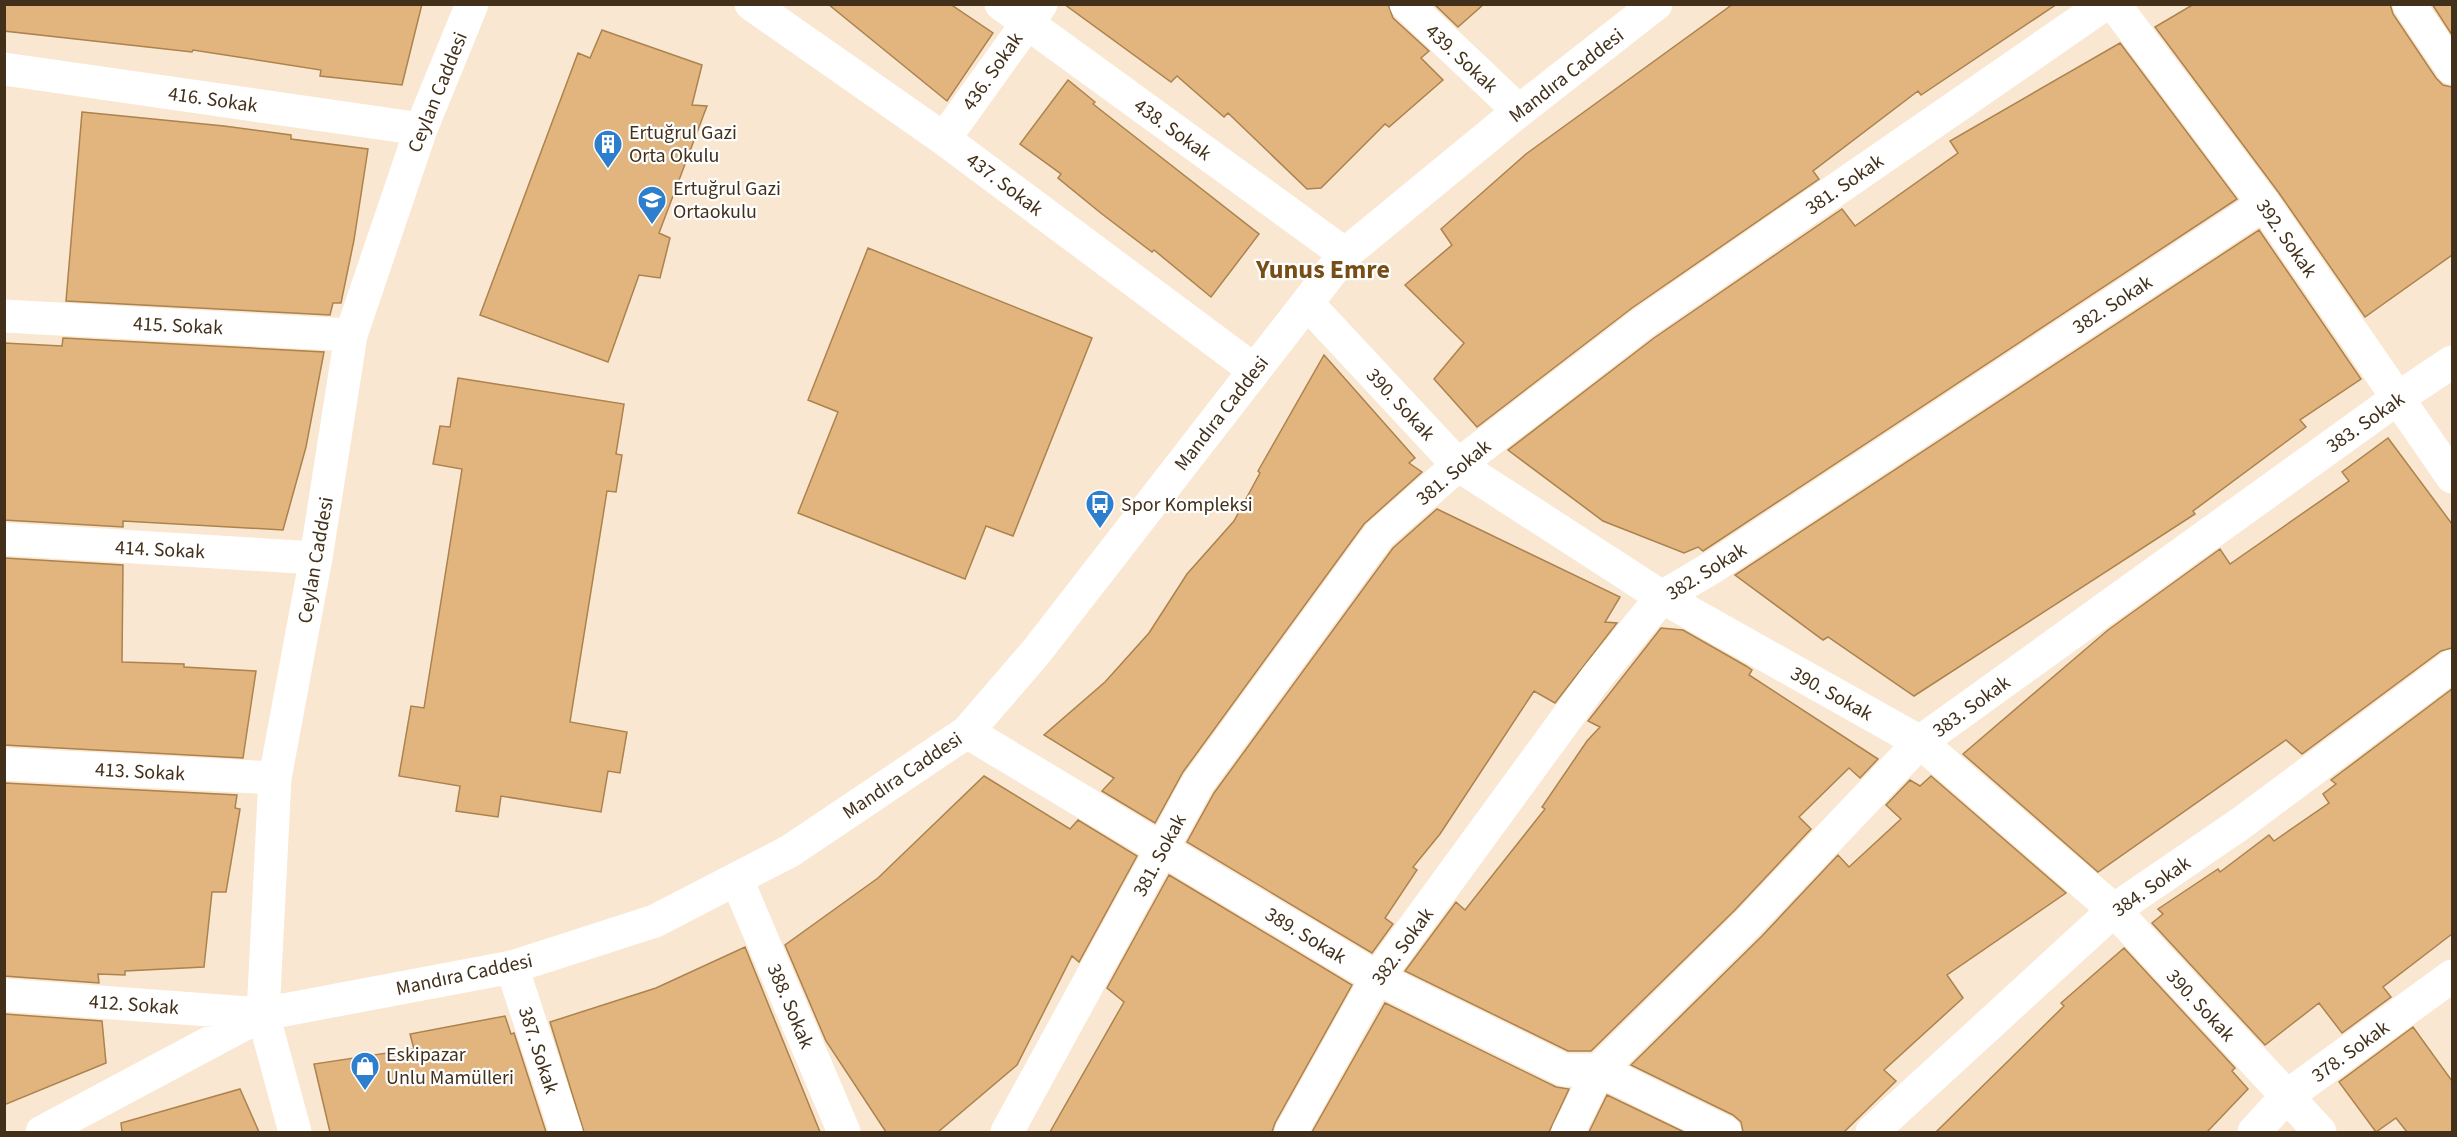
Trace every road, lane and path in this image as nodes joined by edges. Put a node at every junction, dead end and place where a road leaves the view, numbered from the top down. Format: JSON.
{"nodes":[{"id":1,"x":472,"y":4,"type":"edge"},
{"id":2,"x":751,"y":4,"type":"edge"},
{"id":3,"x":1406,"y":4,"type":"edge"},
{"id":4,"x":2105,"y":4,"type":"edge"},
{"id":5,"x":2114,"y":4,"type":"edge"},
{"id":6,"x":2409,"y":4,"type":"edge"},
{"id":7,"x":1651,"y":6,"type":"edge"},
{"id":8,"x":1023,"y":11,"type":"edge"},
{"id":9,"x":2452,"y":68,"type":"edge"},
{"id":10,"x":4,"y":69,"type":"edge"},
{"id":11,"x":1519,"y":111,"type":"junction"},
{"id":12,"x":421,"y":129,"type":"junction"},
{"id":13,"x":944,"y":139,"type":"junction"},
{"id":14,"x":2264,"y":204,"type":"junction"},
{"id":15,"x":1345,"y":254,"type":"junction"},
{"id":16,"x":1307,"y":303,"type":"junction"},
{"id":17,"x":4,"y":316,"type":"edge"},
{"id":18,"x":351,"y":335,"type":"junction"},
{"id":19,"x":2452,"y":362,"type":"edge"},
{"id":20,"x":1254,"y":370,"type":"junction"},
{"id":21,"x":2398,"y":398,"type":"junction"},
{"id":22,"x":1458,"y":465,"type":"junction"},
{"id":23,"x":2452,"y":477,"type":"edge"},
{"id":24,"x":4,"y":539,"type":"edge"},
{"id":25,"x":316,"y":558,"type":"junction"},
{"id":26,"x":1662,"y":597,"type":"junction"},
{"id":27,"x":2452,"y":666,"type":"edge"},
{"id":28,"x":967,"y":732,"type":"junction"},
{"id":29,"x":1920,"y":742,"type":"junction"},
{"id":30,"x":4,"y":764,"type":"edge"},
{"id":31,"x":275,"y":778,"type":"junction"},
{"id":32,"x":1164,"y":848,"type":"junction"},
{"id":33,"x":737,"y":880,"type":"junction"},
{"id":34,"x":2115,"y":910,"type":"junction"},
{"id":35,"x":512,"y":967,"type":"junction"},
{"id":36,"x":2452,"y":976,"type":"edge"},
{"id":37,"x":1377,"y":978,"type":"junction"},
{"id":38,"x":4,"y":995,"type":"edge"},
{"id":39,"x":263,"y":1014,"type":"junction"},
{"id":40,"x":1599,"y":1070,"type":"junction"},
{"id":41,"x":2286,"y":1097,"type":"junction"},
{"id":42,"x":42,"y":1132,"type":"edge"},
{"id":43,"x":295,"y":1132,"type":"edge"},
{"id":44,"x":566,"y":1132,"type":"edge"},
{"id":45,"x":844,"y":1132,"type":"edge"},
{"id":46,"x":1007,"y":1132,"type":"edge"},
{"id":47,"x":1291,"y":1132,"type":"edge"},
{"id":48,"x":1568,"y":1132,"type":"edge"},
{"id":49,"x":1725,"y":1132,"type":"edge"},
{"id":50,"x":1872,"y":1132,"type":"edge"},
{"id":51,"x":2254,"y":1132,"type":"edge"},
{"id":52,"x":2320,"y":1132,"type":"edge"}],
"edges":[{"from":1,"to":12,"type":"street","name":"Ceylan Caddesi"},
{"from":2,"to":13,"type":"street","name":"437. Sokak"},
{"from":3,"to":11,"type":"street","name":"439. Sokak"},
{"from":4,"to":22,"type":"street","name":"381. Sokak"},
{"from":5,"to":14,"type":"street","name":"392. Sokak"},
{"from":6,"to":9,"type":"street"},
{"from":7,"to":11,"type":"street","name":"Mandıra Caddesi"},
{"from":8,"to":13,"type":"street","name":"436. Sokak"},
{"from":8,"to":15,"type":"street","name":"438. Sokak"},
{"from":10,"to":12,"type":"street","name":"416. Sokak"},
{"from":11,"to":15,"type":"street","name":"Mandıra Caddesi"},
{"from":12,"to":18,"type":"street","name":"Ceylan Caddesi"},
{"from":13,"to":20,"type":"street","name":"437. Sokak"},
{"from":14,"to":21,"type":"street","name":"392. Sokak"},
{"from":14,"to":26,"type":"street","name":"382. Sokak"},
{"from":15,"to":16,"type":"street","name":"Mandıra Caddesi"},
{"from":16,"to":20,"type":"street","name":"Mandıra Caddesi"},
{"from":16,"to":22,"type":"street","name":"390. Sokak"},
{"from":17,"to":18,"type":"street","name":"415. Sokak"},
{"from":18,"to":25,"type":"street","name":"Ceylan Caddesi"},
{"from":19,"to":21,"type":"street","name":"383. Sokak"},
{"from":20,"to":28,"type":"street","name":"Mandıra Caddesi"},
{"from":21,"to":23,"type":"street","name":"392. Sokak"},
{"from":21,"to":29,"type":"street","name":"383. Sokak"},
{"from":22,"to":26,"type":"street","name":"390. Sokak"},
{"from":22,"to":32,"type":"street","name":"381. Sokak"},
{"from":24,"to":25,"type":"street","name":"414. Sokak"},
{"from":25,"to":31,"type":"street","name":"Ceylan Caddesi"},
{"from":26,"to":29,"type":"street","name":"390. Sokak"},
{"from":26,"to":37,"type":"street","name":"382. Sokak"},
{"from":27,"to":34,"type":"street","name":"384. Sokak"},
{"from":28,"to":32,"type":"street","name":"389. Sokak"},
{"from":28,"to":33,"type":"street","name":"Mandıra Caddesi"},
{"from":29,"to":34,"type":"street","name":"390. Sokak"},
{"from":29,"to":40,"type":"street","name":"383. Sokak"},
{"from":30,"to":31,"type":"street","name":"413. Sokak"},
{"from":31,"to":39,"type":"street","name":"Ceylan Caddesi"},
{"from":32,"to":37,"type":"street","name":"389. Sokak"},
{"from":32,"to":46,"type":"street","name":"381. Sokak"},
{"from":33,"to":35,"type":"street","name":"Mandıra Caddesi"},
{"from":33,"to":45,"type":"street","name":"388. Sokak"},
{"from":34,"to":41,"type":"street","name":"390. Sokak"},
{"from":34,"to":50,"type":"street","name":"384. Sokak"},
{"from":35,"to":39,"type":"street","name":"Mandıra Caddesi"},
{"from":35,"to":44,"type":"street","name":"387. Sokak"},
{"from":36,"to":41,"type":"street","name":"378. Sokak"},
{"from":37,"to":40,"type":"street","name":"389. Sokak"},
{"from":37,"to":47,"type":"street","name":"382. Sokak"},
{"from":38,"to":39,"type":"street","name":"412. Sokak"},
{"from":39,"to":42,"type":"street","name":"Mandıra Caddesi"},
{"from":39,"to":43,"type":"street","name":"Ceylan Caddesi"},
{"from":40,"to":48,"type":"street","name":"383. Sokak"},
{"from":40,"to":49,"type":"street","name":"389. Sokak"},
{"from":41,"to":51,"type":"street","name":"378. Sokak"},
{"from":41,"to":52,"type":"street","name":"390. Sokak"}]}
